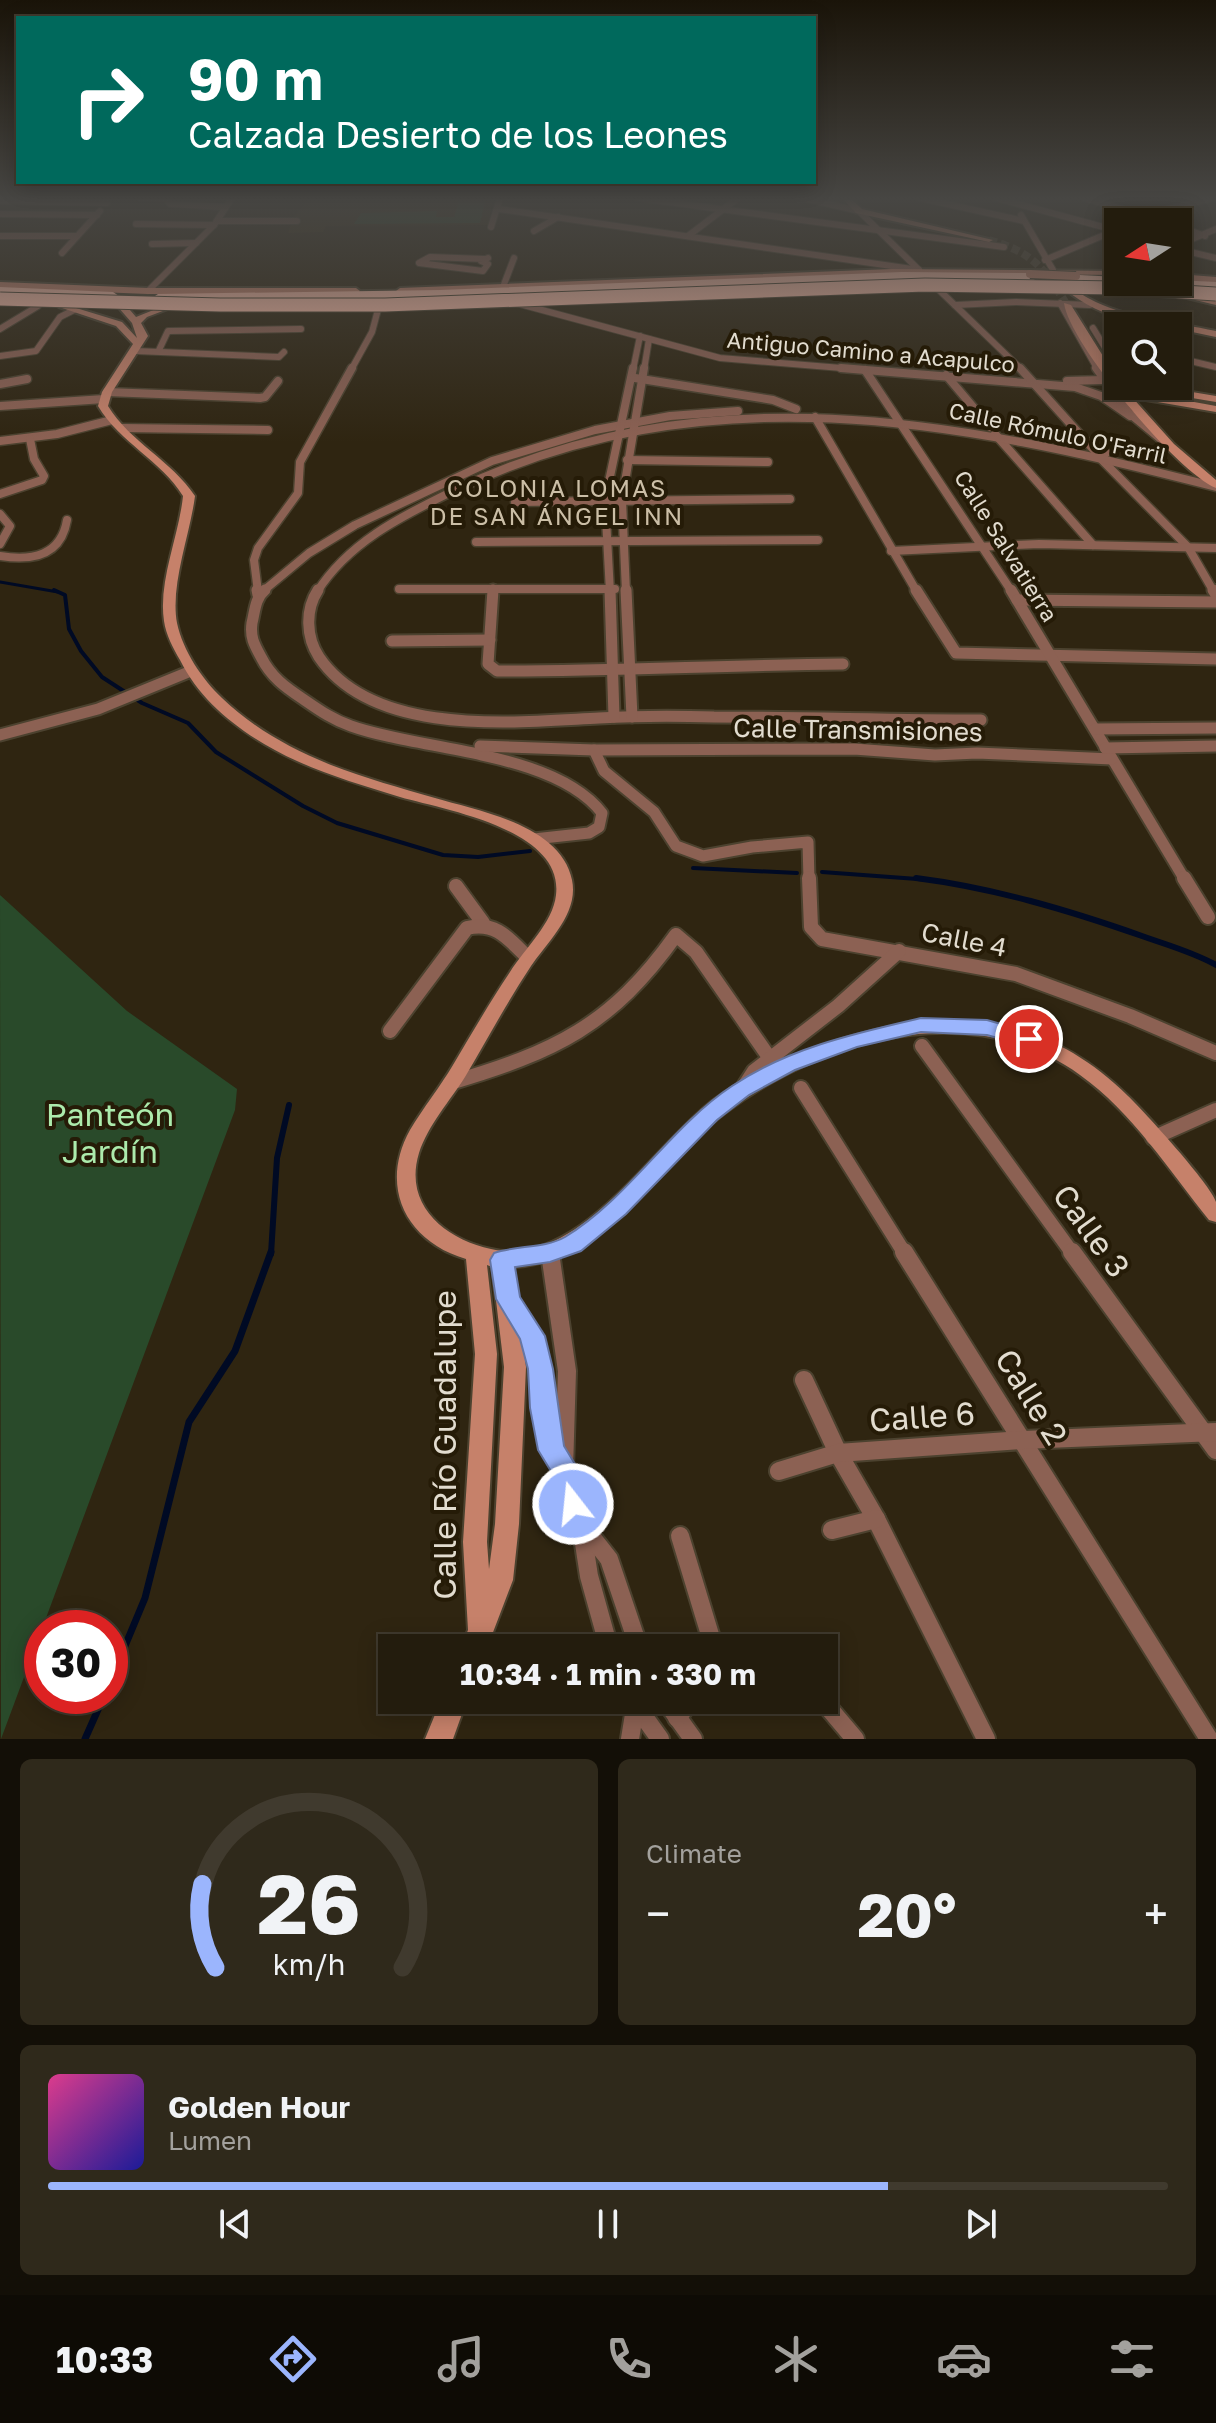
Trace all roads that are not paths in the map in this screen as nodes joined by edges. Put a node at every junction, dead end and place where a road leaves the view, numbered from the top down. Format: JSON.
{"nodes":[{"id":1,"x":160,"y":279,"type":"edge"},
{"id":2,"x":506,"y":279,"type":"edge"},
{"id":3,"x":736,"y":279,"type":"edge"},
{"id":4,"x":761,"y":279,"type":"edge"},
{"id":5,"x":825,"y":279,"type":"edge"},
{"id":6,"x":962,"y":279,"type":"edge"},
{"id":7,"x":1054,"y":279,"type":"edge"},
{"id":8,"x":1060,"y":279,"type":"edge"},
{"id":9,"x":1097,"y":279,"type":"edge"},
{"id":10,"x":1083,"y":282,"type":"junction"},
{"id":11,"x":1192,"y":282,"type":"edge"},
{"id":12,"x":1192,"y":284,"type":"edge"},
{"id":13,"x":1192,"y":285,"type":"edge"},
{"id":14,"x":935,"y":286,"type":"junction"},
{"id":15,"x":503,"y":287,"type":"junction"},
{"id":16,"x":1215,"y":287,"type":"edge"},
{"id":17,"x":618,"y":288,"type":"junction"},
{"id":18,"x":561,"y":290,"type":"junction"},
{"id":19,"x":91,"y":291,"type":"junction"},
{"id":20,"x":148,"y":291,"type":"junction"},
{"id":21,"x":1068,"y":291,"type":"junction"},
{"id":22,"x":110,"y":292,"type":"junction"},
{"id":23,"x":0,"y":294,"type":"edge"},
{"id":24,"x":249,"y":296,"type":"dead end"},
{"id":25,"x":270,"y":296,"type":"junction"},
{"id":26,"x":680,"y":296,"type":"junction"},
{"id":27,"x":349,"y":303,"type":"dead end"},
{"id":28,"x":516,"y":303,"type":"junction"},
{"id":29,"x":376,"y":304,"type":"junction"},
{"id":30,"x":1064,"y":304,"type":"junction"},
{"id":31,"x":955,"y":305,"type":"junction"},
{"id":32,"x":1090,"y":305,"type":"junction"},
{"id":33,"x":38,"y":306,"type":"junction"},
{"id":34,"x":95,"y":306,"type":"junction"},
{"id":35,"x":63,"y":307,"type":"junction"},
{"id":36,"x":122,"y":307,"type":"junction"},
{"id":37,"x":164,"y":309,"type":"junction"},
{"id":38,"x":74,"y":310,"type":"junction"},
{"id":39,"x":1118,"y":312,"type":"edge"},
{"id":40,"x":136,"y":322,"type":"junction"},
{"id":41,"x":1093,"y":328,"type":"dead end"},
{"id":42,"x":0,"y":329,"type":"edge"},
{"id":43,"x":301,"y":329,"type":"dead end"},
{"id":44,"x":1192,"y":329,"type":"edge"},
{"id":45,"x":1216,"y":334,"type":"edge"},
{"id":46,"x":640,"y":336,"type":"junction"},
{"id":47,"x":649,"y":339,"type":"junction"},
{"id":48,"x":1099,"y":340,"type":"junction"},
{"id":49,"x":1104,"y":341,"type":"edge"},
{"id":50,"x":137,"y":347,"type":"junction"},
{"id":51,"x":1104,"y":348,"type":"edge"},
{"id":52,"x":159,"y":350,"type":"junction"},
{"id":53,"x":284,"y":352,"type":"dead end"},
{"id":54,"x":0,"y":356,"type":"edge"},
{"id":55,"x":1192,"y":361,"type":"edge"},
{"id":56,"x":1216,"y":367,"type":"edge"},
{"id":57,"x":865,"y":370,"type":"junction"},
{"id":58,"x":946,"y":375,"type":"junction"},
{"id":59,"x":632,"y":378,"type":"junction"},
{"id":60,"x":27,"y":379,"type":"dead end"},
{"id":61,"x":642,"y":379,"type":"junction"},
{"id":62,"x":1102,"y":380,"type":"junction"},
{"id":63,"x":278,"y":381,"type":"dead end"},
{"id":64,"x":1035,"y":382,"type":"junction"},
{"id":65,"x":0,"y":384,"type":"edge"},
{"id":66,"x":105,"y":395,"type":"junction"},
{"id":67,"x":1216,"y":399,"type":"edge"},
{"id":68,"x":0,"y":406,"type":"edge"},
{"id":69,"x":796,"y":409,"type":"junction"},
{"id":70,"x":1216,"y":409,"type":"edge"},
{"id":71,"x":1130,"y":416,"type":"junction"},
{"id":72,"x":815,"y":417,"type":"junction"},
{"id":73,"x":898,"y":418,"type":"junction"},
{"id":74,"x":117,"y":424,"type":"junction"},
{"id":75,"x":634,"y":427,"type":"junction"},
{"id":76,"x":620,"y":429,"type":"junction"},
{"id":77,"x":268,"y":430,"type":"dead end"},
{"id":78,"x":993,"y":430,"type":"junction"},
{"id":79,"x":1046,"y":437,"type":"dead end"},
{"id":80,"x":30,"y":439,"type":"junction"},
{"id":81,"x":0,"y":441,"type":"edge"},
{"id":82,"x":1163,"y":441,"type":"junction"},
{"id":83,"x":1097,"y":454,"type":"junction"},
{"id":84,"x":627,"y":460,"type":"junction"},
{"id":85,"x":768,"y":462,"type":"dead end"},
{"id":86,"x":1201,"y":474,"type":"junction"},
{"id":87,"x":1216,"y":474,"type":"edge"},
{"id":88,"x":1216,"y":486,"type":"edge"},
{"id":89,"x":0,"y":494,"type":"edge"},
{"id":90,"x":790,"y":499,"type":"dead end"},
{"id":91,"x":605,"y":500,"type":"junction"},
{"id":92,"x":622,"y":500,"type":"junction"},
{"id":93,"x":515,"y":502,"type":"dead end"},
{"id":94,"x":0,"y":514,"type":"edge"},
{"id":95,"x":67,"y":520,"type":"dead end"},
{"id":96,"x":818,"y":540,"type":"dead end"},
{"id":97,"x":607,"y":541,"type":"junction"},
{"id":98,"x":623,"y":541,"type":"junction"},
{"id":99,"x":476,"y":542,"type":"dead end"},
{"id":100,"x":0,"y":544,"type":"edge"},
{"id":101,"x":984,"y":545,"type":"junction"},
{"id":102,"x":1093,"y":545,"type":"junction"},
{"id":103,"x":1188,"y":547,"type":"junction"},
{"id":104,"x":1216,"y":548,"type":"edge"},
{"id":105,"x":891,"y":551,"type":"junction"},
{"id":106,"x":0,"y":556,"type":"edge"},
{"id":107,"x":399,"y":589,"type":"dead end"},
{"id":108,"x":493,"y":589,"type":"junction"},
{"id":109,"x":609,"y":589,"type":"junction"},
{"id":110,"x":626,"y":589,"type":"junction"},
{"id":111,"x":258,"y":595,"type":"junction"},
{"id":112,"x":1216,"y":595,"type":"edge"},
{"id":113,"x":1017,"y":600,"type":"junction"},
{"id":114,"x":1216,"y":602,"type":"edge"},
{"id":115,"x":490,"y":640,"type":"junction"},
{"id":116,"x":392,"y":641,"type":"dead end"},
{"id":117,"x":1052,"y":655,"type":"junction"},
{"id":118,"x":1216,"y":659,"type":"edge"},
{"id":119,"x":843,"y":664,"type":"dead end"},
{"id":120,"x":191,"y":671,"type":"junction"},
{"id":121,"x":615,"y":671,"type":"junction"},
{"id":122,"x":631,"y":671,"type":"junction"},
{"id":123,"x":614,"y":717,"type":"junction"},
{"id":124,"x":632,"y":717,"type":"junction"},
{"id":125,"x":981,"y":720,"type":"dead end"},
{"id":126,"x":1216,"y":728,"type":"edge"},
{"id":127,"x":1095,"y":729,"type":"junction"},
{"id":128,"x":0,"y":735,"type":"edge"},
{"id":129,"x":480,"y":746,"type":"dead end"},
{"id":130,"x":1216,"y":746,"type":"edge"},
{"id":131,"x":594,"y":750,"type":"junction"},
{"id":132,"x":1109,"y":753,"type":"junction"},
{"id":133,"x":534,"y":839,"type":"junction"},
{"id":134,"x":456,"y":886,"type":"dead end"},
{"id":135,"x":1208,"y":917,"type":"dead end"},
{"id":136,"x":483,"y":923,"type":"junction"},
{"id":137,"x":899,"y":951,"type":"junction"},
{"id":138,"x":528,"y":958,"type":"junction"},
{"id":139,"x":390,"y":1031,"type":"dead end"},
{"id":140,"x":922,"y":1046,"type":"dead end"},
{"id":141,"x":1216,"y":1053,"type":"edge"},
{"id":142,"x":771,"y":1060,"type":"junction"},
{"id":143,"x":450,"y":1083,"type":"junction"},
{"id":144,"x":801,"y":1088,"type":"dead end"},
{"id":145,"x":742,"y":1090,"type":"junction"},
{"id":146,"x":1216,"y":1110,"type":"edge"},
{"id":147,"x":1153,"y":1138,"type":"junction"},
{"id":148,"x":1216,"y":1214,"type":"edge"},
{"id":149,"x":550,"y":1253,"type":"junction"},
{"id":150,"x":476,"y":1256,"type":"junction"},
{"id":151,"x":502,"y":1260,"type":"junction"},
{"id":152,"x":509,"y":1299,"type":"junction"},
{"id":153,"x":804,"y":1380,"type":"dead end"},
{"id":154,"x":1210,"y":1432,"type":"edge"},
{"id":155,"x":1023,"y":1440,"type":"junction"},
{"id":156,"x":1216,"y":1450,"type":"edge"},
{"id":157,"x":838,"y":1453,"type":"junction"},
{"id":158,"x":564,"y":1469,"type":"junction"},
{"id":159,"x":779,"y":1471,"type":"dead end"},
{"id":160,"x":876,"y":1519,"type":"junction"},
{"id":161,"x":581,"y":1524,"type":"junction"},
{"id":162,"x":832,"y":1530,"type":"dead end"},
{"id":163,"x":680,"y":1536,"type":"dead end"},
{"id":164,"x":477,"y":1634,"type":"edge"},
{"id":165,"x":480,"y":1634,"type":"edge"},
{"id":166,"x":605,"y":1634,"type":"edge"},
{"id":167,"x":634,"y":1634,"type":"edge"},
{"id":168,"x":710,"y":1634,"type":"edge"},
{"id":169,"x":449,"y":1714,"type":"edge"},
{"id":170,"x":633,"y":1714,"type":"edge"},
{"id":171,"x":643,"y":1714,"type":"edge"},
{"id":172,"x":674,"y":1714,"type":"edge"},
{"id":173,"x":680,"y":1714,"type":"edge"},
{"id":174,"x":834,"y":1714,"type":"edge"},
{"id":175,"x":677,"y":1718,"type":"junction"},
{"id":176,"x":439,"y":1739,"type":"edge"},
{"id":177,"x":630,"y":1739,"type":"edge"},
{"id":178,"x":660,"y":1739,"type":"edge"},
{"id":179,"x":693,"y":1739,"type":"edge"},
{"id":180,"x":855,"y":1739,"type":"edge"},
{"id":181,"x":986,"y":1739,"type":"edge"},
{"id":182,"x":1209,"y":1739,"type":"edge"}],
"edges":[{"from":1,"to":20,"type":"street"},
{"from":2,"to":15,"type":"street"},
{"from":3,"to":23,"type":"highway","bridge":true},
{"from":4,"to":17,"type":"main road"},
{"from":5,"to":18,"type":"highway"},
{"from":6,"to":17,"type":"highway"},
{"from":7,"to":10,"type":"highway","bridge":true},
{"from":8,"to":21,"type":"main road"},
{"from":9,"to":10,"type":"highway"},
{"from":10,"to":16,"type":"highway"},
{"from":10,"to":16,"type":"main road"},
{"from":10,"to":21,"type":"main road"},
{"from":11,"to":16,"type":"main road"},
{"from":12,"to":16,"type":"highway"},
{"from":13,"to":16,"type":"highway"},
{"from":14,"to":21,"type":"main road"},
{"from":14,"to":26,"type":"main road"},
{"from":14,"to":31,"type":"street"},
{"from":15,"to":17,"type":"main road"},
{"from":15,"to":20,"type":"main road"},
{"from":16,"to":23,"type":"highway","bridge":true},
{"from":17,"to":18,"type":"highway"},
{"from":17,"to":26,"type":"highway"},
{"from":17,"to":29,"type":"highway"},
{"from":18,"to":25,"type":"highway"},
{"from":19,"to":22,"type":"main road"},
{"from":19,"to":23,"type":"main road"},
{"from":19,"to":34,"type":"main road","bridge":true},
{"from":20,"to":22,"type":"main road"},
{"from":21,"to":32,"type":"main road"},
{"from":22,"to":36,"type":"main road","bridge":true},
{"from":23,"to":25,"type":"highway"},
{"from":23,"to":29,"type":"highway"},
{"from":23,"to":33,"type":"main road"},
{"from":24,"to":25,"type":"highway"},
{"from":26,"to":28,"type":"main road"},
{"from":27,"to":29,"type":"highway"},
{"from":28,"to":29,"type":"main road"},
{"from":28,"to":46,"type":"street","name":"Antiguo Camino a Acapulco"},
{"from":29,"to":37,"type":"main road"},
{"from":29,"to":111,"type":"street"},
{"from":30,"to":31,"type":"street"},
{"from":30,"to":32,"type":"street"},
{"from":30,"to":62,"type":"street"},
{"from":30,"to":82,"type":"main road"},
{"from":31,"to":64,"type":"street"},
{"from":32,"to":39,"type":"main road"},
{"from":33,"to":35,"type":"main road"},
{"from":33,"to":42,"type":"street"},
{"from":34,"to":35,"type":"main road"},
{"from":34,"to":36,"type":"main road"},
{"from":35,"to":38,"type":"main road"},
{"from":36,"to":37,"type":"main road"},
{"from":36,"to":40,"type":"main road"},
{"from":37,"to":40,"type":"main road"},
{"from":38,"to":50,"type":"main road"},
{"from":38,"to":54,"type":"street"},
{"from":40,"to":50,"type":"main road"},
{"from":41,"to":48,"type":"street"},
{"from":43,"to":52,"type":"street"},
{"from":44,"to":45,"type":"main road"},
{"from":46,"to":47,"type":"street","name":"Antiguo Camino a Acapulco"},
{"from":46,"to":59,"type":"street"},
{"from":47,"to":57,"type":"street","name":"Antiguo Camino a Acapulco"},
{"from":47,"to":61,"type":"street"},
{"from":48,"to":49,"type":"street"},
{"from":48,"to":51,"type":"street"},
{"from":50,"to":52,"type":"street"},
{"from":50,"to":66,"type":"main road"},
{"from":52,"to":53,"type":"street"},
{"from":55,"to":56,"type":"street"},
{"from":57,"to":58,"type":"street","name":"Antiguo Camino a Acapulco"},
{"from":57,"to":73,"type":"street","name":"Calle Salvatierra"},
{"from":58,"to":64,"type":"street","name":"Antiguo Camino a Acapulco"},
{"from":58,"to":78,"type":"street"},
{"from":59,"to":61,"type":"street"},
{"from":59,"to":76,"type":"street"},
{"from":60,"to":65,"type":"street"},
{"from":61,"to":69,"type":"street"},
{"from":61,"to":75,"type":"street"},
{"from":62,"to":64,"type":"street","name":"Antiguo Camino a Acapulco"},
{"from":62,"to":71,"type":"street"},
{"from":63,"to":66,"type":"street"},
{"from":64,"to":71,"type":"street","name":"Antiguo Camino a Acapulco"},
{"from":64,"to":83,"type":"street"},
{"from":66,"to":68,"type":"street"},
{"from":66,"to":74,"type":"main road"},
{"from":67,"to":70,"type":"main road"},
{"from":69,"to":73,"type":"street","name":"Calle Rómulo O'Farril"},
{"from":69,"to":75,"type":"street","name":"Calle Rómulo O'Farril"},
{"from":71,"to":82,"type":"street"},
{"from":72,"to":73,"type":"street","name":"Calle Rómulo O'Farril"},
{"from":72,"to":75,"type":"street","name":"Calle Rómulo O'Farril"},
{"from":72,"to":105,"type":"street"},
{"from":73,"to":78,"type":"street","name":"Calle Rómulo O'Farril"},
{"from":73,"to":101,"type":"street","name":"Calle Salvatierra"},
{"from":74,"to":77,"type":"street"},
{"from":74,"to":80,"type":"street"},
{"from":74,"to":120,"type":"main road"},
{"from":75,"to":76,"type":"street","name":"Calle Rómulo O'Farril"},
{"from":75,"to":84,"type":"street"},
{"from":76,"to":91,"type":"street"},
{"from":76,"to":111,"type":"street"},
{"from":76,"to":123,"type":"street","name":"Calle Rómulo O'Farril"},
{"from":78,"to":79,"type":"street","name":"Calle Rómulo O'Farril"},
{"from":78,"to":83,"type":"street","name":"Calle Rómulo O'Farril"},
{"from":78,"to":102,"type":"street"},
{"from":80,"to":81,"type":"street"},
{"from":80,"to":89,"type":"street"},
{"from":82,"to":86,"type":"main road"},
{"from":83,"to":86,"type":"street","name":"Calle Rómulo O'Farril"},
{"from":83,"to":88,"type":"street","name":"Calle Rómulo O'Farril"},
{"from":83,"to":103,"type":"street"},
{"from":84,"to":85,"type":"street"},
{"from":84,"to":92,"type":"street"},
{"from":86,"to":87,"type":"main road"},
{"from":86,"to":88,"type":"main road"},
{"from":90,"to":92,"type":"street"},
{"from":91,"to":92,"type":"street"},
{"from":91,"to":93,"type":"street"},
{"from":91,"to":97,"type":"street"},
{"from":92,"to":98,"type":"street"},
{"from":94,"to":100,"type":"street"},
{"from":95,"to":106,"type":"street"},
{"from":96,"to":98,"type":"street"},
{"from":97,"to":98,"type":"street"},
{"from":97,"to":99,"type":"street"},
{"from":97,"to":109,"type":"street"},
{"from":98,"to":110,"type":"street"},
{"from":101,"to":102,"type":"street"},
{"from":101,"to":105,"type":"street"},
{"from":101,"to":113,"type":"street","name":"Calle Salvatierra"},
{"from":102,"to":103,"type":"street"},
{"from":103,"to":104,"type":"street"},
{"from":103,"to":112,"type":"street"},
{"from":105,"to":117,"type":"street"},
{"from":107,"to":108,"type":"street"},
{"from":108,"to":109,"type":"street"},
{"from":108,"to":115,"type":"street"},
{"from":109,"to":110,"type":"street"},
{"from":109,"to":121,"type":"street"},
{"from":110,"to":122,"type":"street"},
{"from":111,"to":133,"type":"street"},
{"from":113,"to":114,"type":"street"},
{"from":113,"to":117,"type":"street","name":"Calle Salvatierra"},
{"from":115,"to":116,"type":"street"},
{"from":115,"to":121,"type":"street"},
{"from":117,"to":118,"type":"street"},
{"from":117,"to":127,"type":"street","name":"Calle Salvatierra"},
{"from":119,"to":122,"type":"street"},
{"from":120,"to":128,"type":"street"},
{"from":120,"to":133,"type":"main road"},
{"from":121,"to":122,"type":"street"},
{"from":121,"to":123,"type":"street"},
{"from":122,"to":124,"type":"street"},
{"from":123,"to":124,"type":"street","name":"Calle Rómulo O'Farril"},
{"from":124,"to":125,"type":"street","name":"Calle Rómulo O'Farril"},
{"from":126,"to":127,"type":"street"},
{"from":127,"to":132,"type":"street","name":"Calle Salvatierra"},
{"from":129,"to":131,"type":"street","name":"Calle Transmisiones"},
{"from":130,"to":132,"type":"street","name":"Calle Transmisiones"},
{"from":131,"to":132,"type":"street","name":"Calle Transmisiones"},
{"from":131,"to":137,"type":"street"},
{"from":132,"to":135,"type":"street","name":"Calle Salvatierra"},
{"from":133,"to":138,"type":"main road"},
{"from":134,"to":136,"type":"street"},
{"from":136,"to":138,"type":"street"},
{"from":136,"to":139,"type":"street"},
{"from":137,"to":141,"type":"street","name":"Calle 4"},
{"from":137,"to":142,"type":"street","name":"Calle 4"},
{"from":138,"to":143,"type":"main road"},
{"from":140,"to":154,"type":"street","name":"Calle 3"},
{"from":142,"to":143,"type":"street"},
{"from":142,"to":145,"type":"street","name":"Calle 4"},
{"from":143,"to":150,"type":"main road"},
{"from":144,"to":155,"type":"street","name":"Calle 2"},
{"from":145,"to":147,"type":"main road"},
{"from":145,"to":149,"type":"main road"},
{"from":146,"to":147,"type":"street"},
{"from":147,"to":148,"type":"main road"},
{"from":149,"to":151,"type":"main road"},
{"from":149,"to":158,"type":"street"},
{"from":150,"to":151,"type":"main road"},
{"from":150,"to":164,"type":"main road","name":"Calle Río Guadalupe"},
{"from":151,"to":152,"type":"main road","name":"Calle Río Guadalupe"},
{"from":152,"to":158,"type":"street"},
{"from":152,"to":165,"type":"main road","name":"Calle Río Guadalupe"},
{"from":153,"to":157,"type":"street"},
{"from":154,"to":155,"type":"street","name":"Calle 6"},
{"from":154,"to":156,"type":"street","name":"Calle 3"},
{"from":155,"to":157,"type":"street","name":"Calle 6"},
{"from":155,"to":182,"type":"street","name":"Calle 2"},
{"from":157,"to":159,"type":"street","name":"Calle 6"},
{"from":157,"to":160,"type":"street"},
{"from":158,"to":161,"type":"street"},
{"from":160,"to":162,"type":"street"},
{"from":160,"to":181,"type":"street"},
{"from":161,"to":166,"type":"street"},
{"from":161,"to":167,"type":"street"},
{"from":163,"to":168,"type":"street"},
{"from":169,"to":176,"type":"main road"},
{"from":170,"to":177,"type":"street"},
{"from":171,"to":178,"type":"street"},
{"from":172,"to":175,"type":"street"},
{"from":173,"to":175,"type":"street"},
{"from":174,"to":180,"type":"street"},
{"from":175,"to":179,"type":"street"}]}
